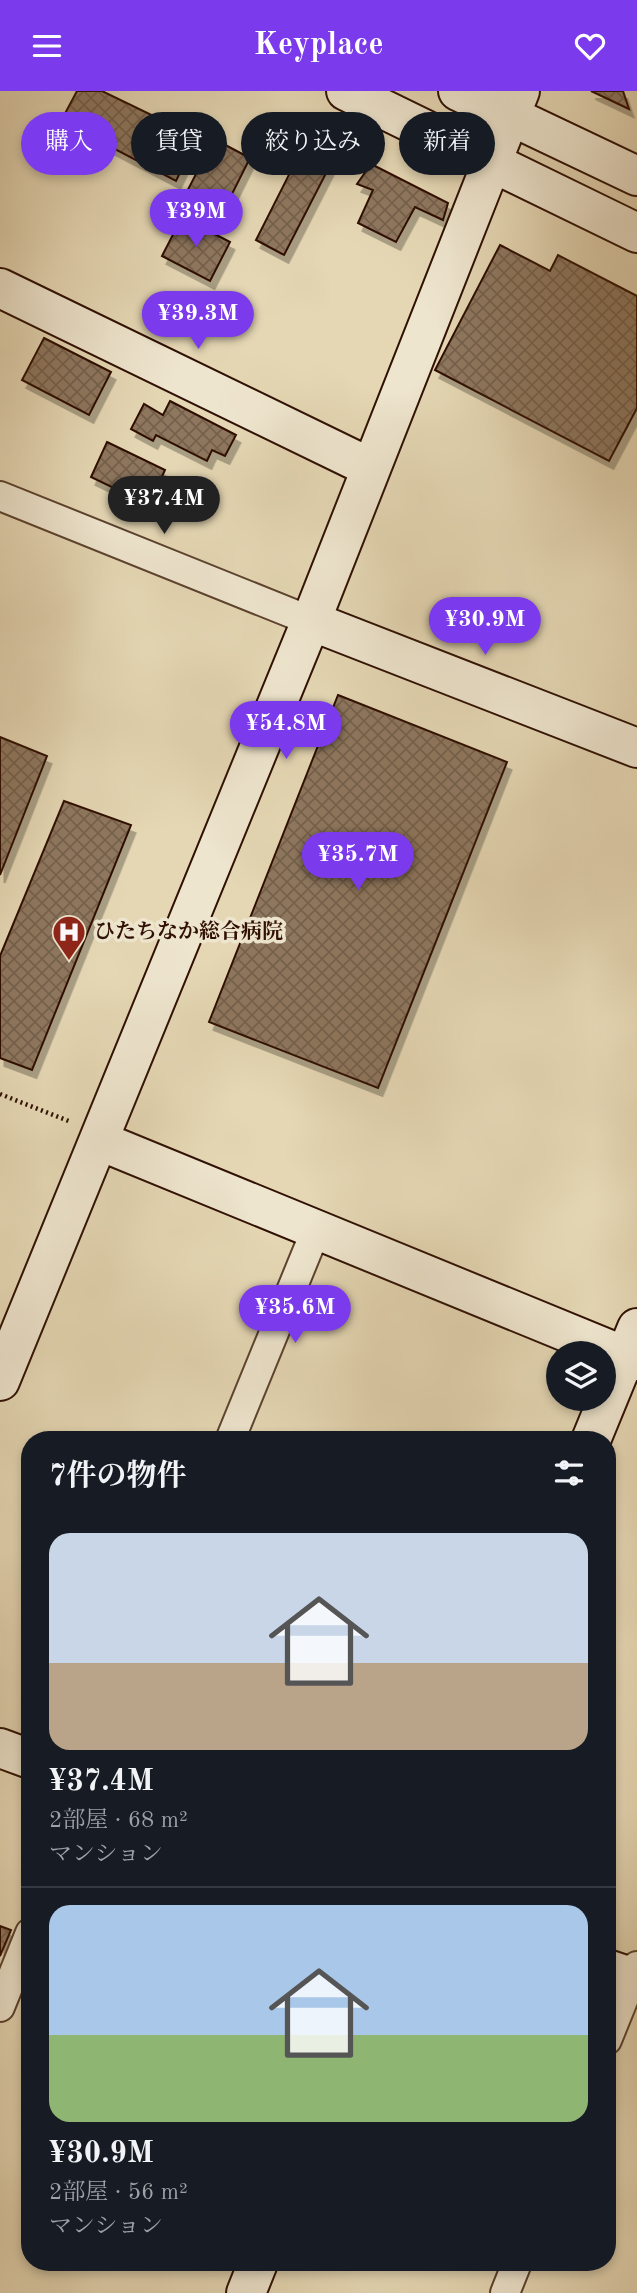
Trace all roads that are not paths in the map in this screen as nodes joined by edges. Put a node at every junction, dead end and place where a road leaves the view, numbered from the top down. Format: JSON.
{"nodes":[{"id":1,"x":346,"y":91,"type":"edge"},
{"id":2,"x":458,"y":91,"type":"edge"},
{"id":3,"x":514,"y":103,"type":"edge"},
{"id":4,"x":399,"y":117,"type":"edge"},
{"id":5,"x":495,"y":149,"type":"edge"},
{"id":6,"x":495,"y":163,"type":"edge"},
{"id":7,"x":484,"y":175,"type":"edge"},
{"id":8,"x":637,"y":176,"type":"edge"},
{"id":9,"x":637,"y":233,"type":"edge"},
{"id":10,"x":0,"y":288,"type":"edge"},
{"id":11,"x":369,"y":467,"type":"junction"},
{"id":12,"x":0,"y":496,"type":"edge"},
{"id":13,"x":311,"y":621,"type":"junction"},
{"id":14,"x":637,"y":748,"type":"edge"},
{"id":15,"x":100,"y":1142,"type":"junction"},
{"id":16,"x":316,"y":1230,"type":"junction"},
{"id":17,"x":633,"y":1348,"type":"edge"},
{"id":18,"x":0,"y":1381,"type":"edge"},
{"id":19,"x":234,"y":1431,"type":"edge"},
{"id":20,"x":596,"y":1431,"type":"edge"},
{"id":21,"x":0,"y":1748,"type":"edge"},
{"id":22,"x":21,"y":1756,"type":"edge"},
{"id":23,"x":21,"y":1955,"type":"edge"},
{"id":24,"x":628,"y":1973,"type":"edge"},
{"id":25,"x":0,"y":2007,"type":"edge"},
{"id":26,"x":616,"y":2011,"type":"edge"},
{"id":27,"x":255,"y":2271,"type":"edge"},
{"id":28,"x":514,"y":2271,"type":"edge"},
{"id":29,"x":246,"y":2293,"type":"edge"},
{"id":30,"x":505,"y":2293,"type":"edge"}],
"edges":[{"from":1,"to":4,"type":"street"},
{"from":2,"to":3,"type":"street"},
{"from":3,"to":5,"type":"street"},
{"from":3,"to":8,"type":"street"},
{"from":6,"to":9,"type":"street"},
{"from":7,"to":11,"type":"street"},
{"from":10,"to":11,"type":"street"},
{"from":11,"to":13,"type":"street"},
{"from":12,"to":13,"type":"street"},
{"from":13,"to":14,"type":"street"},
{"from":13,"to":15,"type":"street"},
{"from":15,"to":16,"type":"street"},
{"from":15,"to":18,"type":"street"},
{"from":16,"to":17,"type":"street"},
{"from":16,"to":19,"type":"street"},
{"from":17,"to":20,"type":"street"},
{"from":21,"to":22,"type":"street"},
{"from":23,"to":25,"type":"street"},
{"from":24,"to":26,"type":"street"},
{"from":27,"to":29,"type":"street"},
{"from":28,"to":30,"type":"street"}]}
